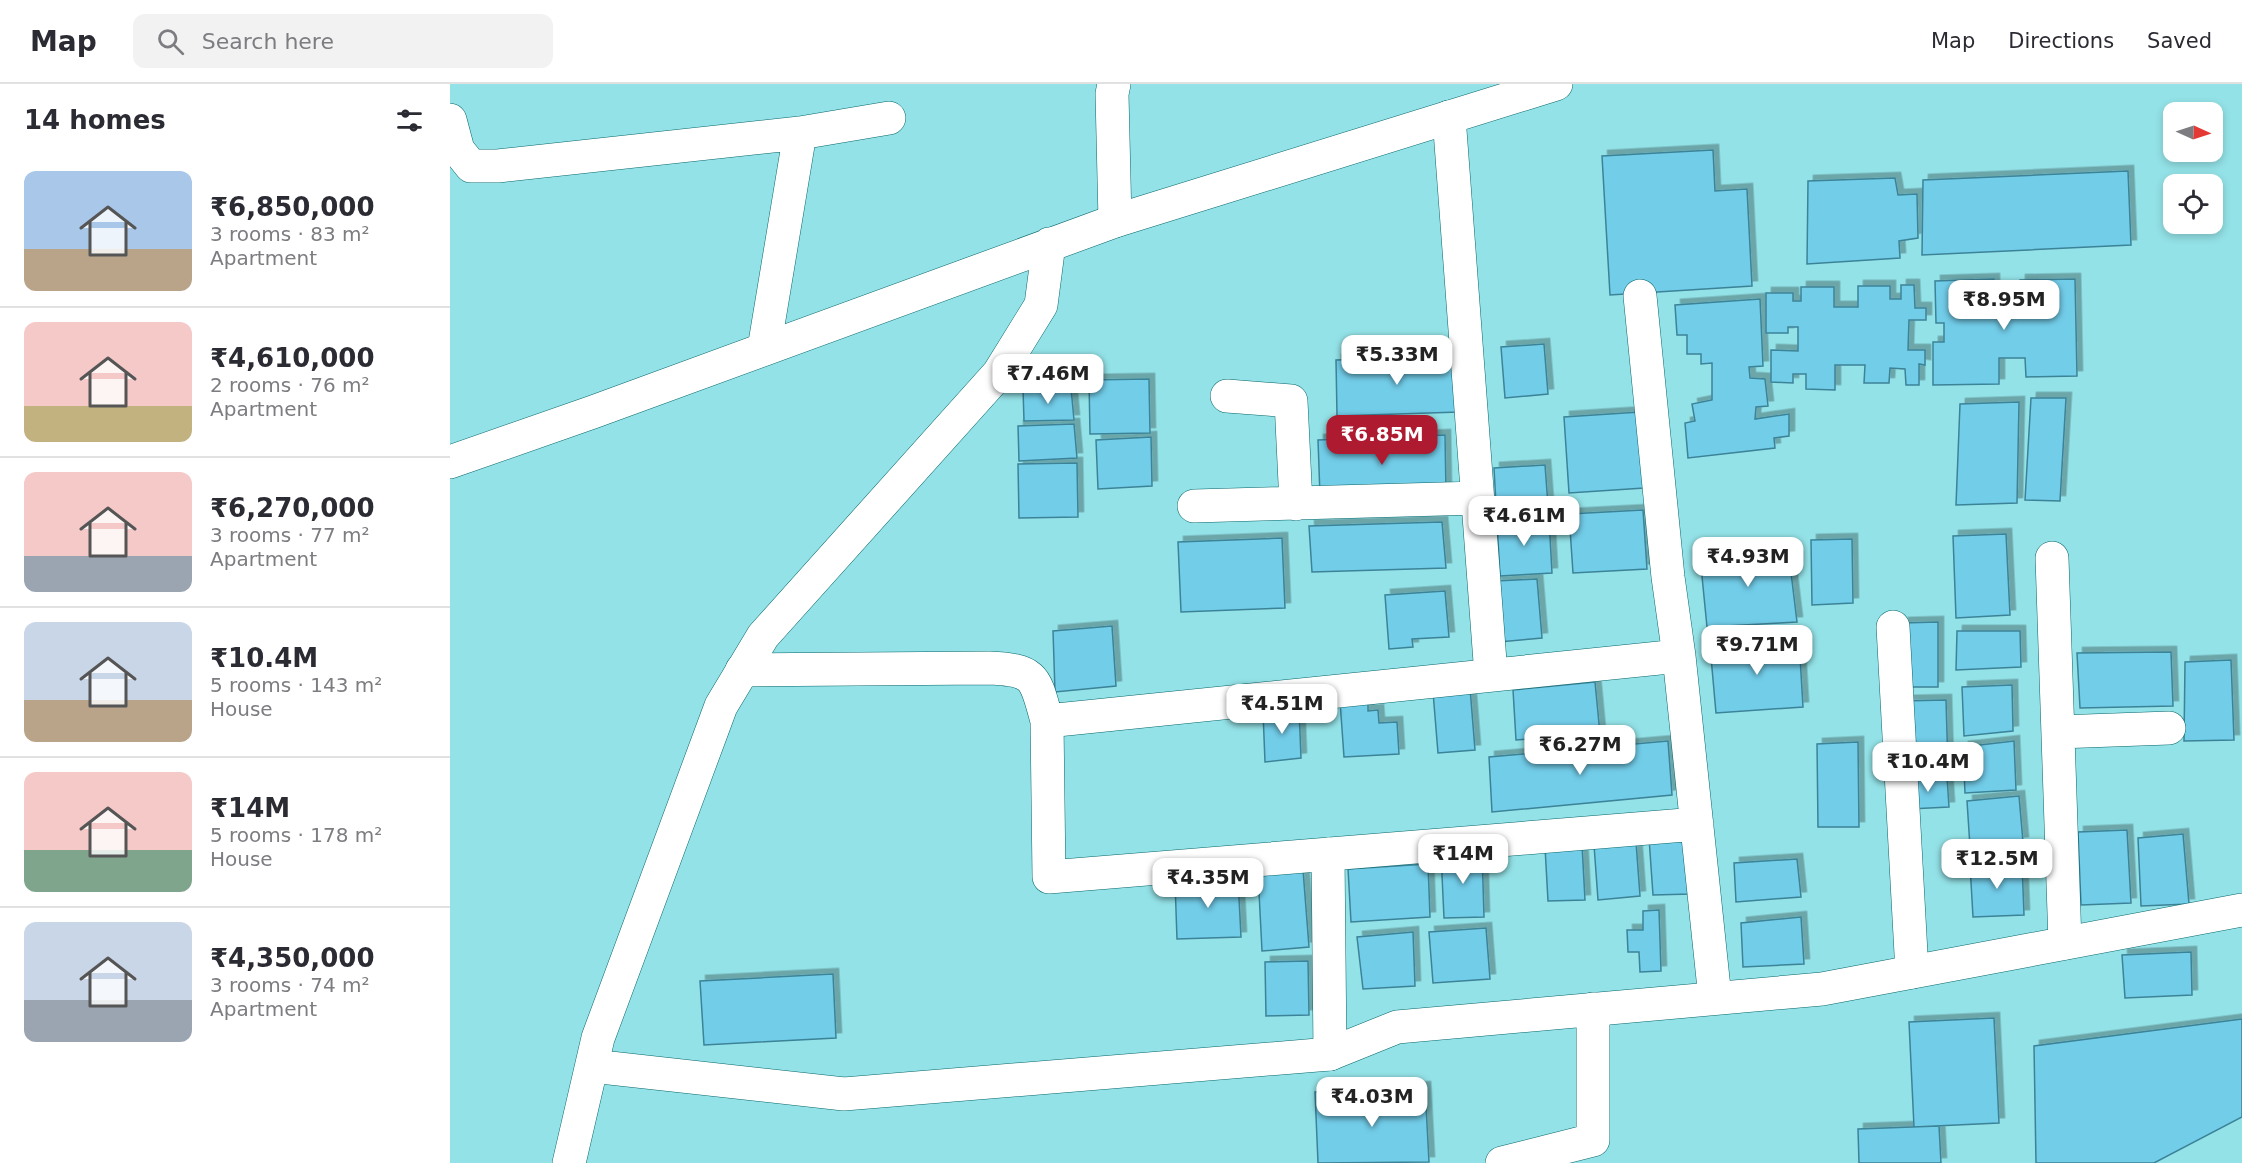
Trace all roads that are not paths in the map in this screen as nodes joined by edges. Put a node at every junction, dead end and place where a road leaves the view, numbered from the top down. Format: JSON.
{"nodes":[{"id":1,"x":1114,"y":84,"type":"edge"},
{"id":2,"x":1556,"y":84,"type":"edge"},
{"id":3,"x":1449,"y":117,"type":"junction"},
{"id":4,"x":889,"y":118,"type":"dead end"},
{"id":5,"x":450,"y":120,"type":"edge"},
{"id":6,"x":800,"y":133,"type":"junction"},
{"id":7,"x":1115,"y":221,"type":"junction"},
{"id":8,"x":1049,"y":244,"type":"junction"},
{"id":9,"x":1640,"y":296,"type":"dead end"},
{"id":10,"x":764,"y":349,"type":"junction"},
{"id":11,"x":1227,"y":396,"type":"dead end"},
{"id":12,"x":450,"y":462,"type":"edge"},
{"id":13,"x":1478,"y":498,"type":"junction"},
{"id":14,"x":1296,"y":504,"type":"junction"},
{"id":15,"x":1194,"y":506,"type":"dead end"},
{"id":16,"x":2052,"y":558,"type":"dead end"},
{"id":17,"x":1893,"y":627,"type":"dead end"},
{"id":18,"x":1679,"y":656,"type":"junction"},
{"id":19,"x":742,"y":670,"type":"junction"},
{"id":20,"x":1491,"y":675,"type":"junction"},
{"id":21,"x":1047,"y":721,"type":"junction"},
{"id":22,"x":2169,"y":728,"type":"dead end"},
{"id":23,"x":2058,"y":732,"type":"junction"},
{"id":24,"x":1697,"y":824,"type":"junction"},
{"id":25,"x":1328,"y":854,"type":"junction"},
{"id":26,"x":2242,"y":910,"type":"edge"},
{"id":27,"x":2065,"y":943,"type":"junction"},
{"id":28,"x":1912,"y":972,"type":"junction"},
{"id":29,"x":1715,"y":998,"type":"junction"},
{"id":30,"x":1593,"y":1009,"type":"junction"},
{"id":31,"x":1330,"y":1054,"type":"junction"},
{"id":32,"x":592,"y":1066,"type":"junction"},
{"id":33,"x":569,"y":1163,"type":"edge"},
{"id":34,"x":1502,"y":1163,"type":"edge"}],
"edges":[{"from":1,"to":7,"type":"street"},
{"from":2,"to":3,"type":"street"},
{"from":3,"to":7,"type":"street"},
{"from":3,"to":13,"type":"street"},
{"from":4,"to":6,"type":"street"},
{"from":5,"to":6,"type":"street"},
{"from":6,"to":10,"type":"street"},
{"from":7,"to":8,"type":"street"},
{"from":8,"to":10,"type":"street"},
{"from":8,"to":19,"type":"street"},
{"from":9,"to":18,"type":"street"},
{"from":10,"to":12,"type":"street"},
{"from":11,"to":14,"type":"street"},
{"from":13,"to":14,"type":"street"},
{"from":13,"to":20,"type":"street"},
{"from":14,"to":15,"type":"street"},
{"from":16,"to":23,"type":"street"},
{"from":17,"to":28,"type":"street"},
{"from":18,"to":20,"type":"street"},
{"from":18,"to":24,"type":"street"},
{"from":19,"to":21,"type":"street"},
{"from":19,"to":32,"type":"street"},
{"from":20,"to":21,"type":"street"},
{"from":21,"to":25,"type":"street"},
{"from":22,"to":23,"type":"street"},
{"from":23,"to":27,"type":"street"},
{"from":24,"to":25,"type":"street"},
{"from":24,"to":29,"type":"street"},
{"from":25,"to":31,"type":"street"},
{"from":26,"to":27,"type":"street"},
{"from":27,"to":28,"type":"street"},
{"from":28,"to":29,"type":"street"},
{"from":29,"to":30,"type":"street"},
{"from":30,"to":31,"type":"street"},
{"from":30,"to":34,"type":"street"},
{"from":31,"to":32,"type":"street"},
{"from":32,"to":33,"type":"street"}]}
